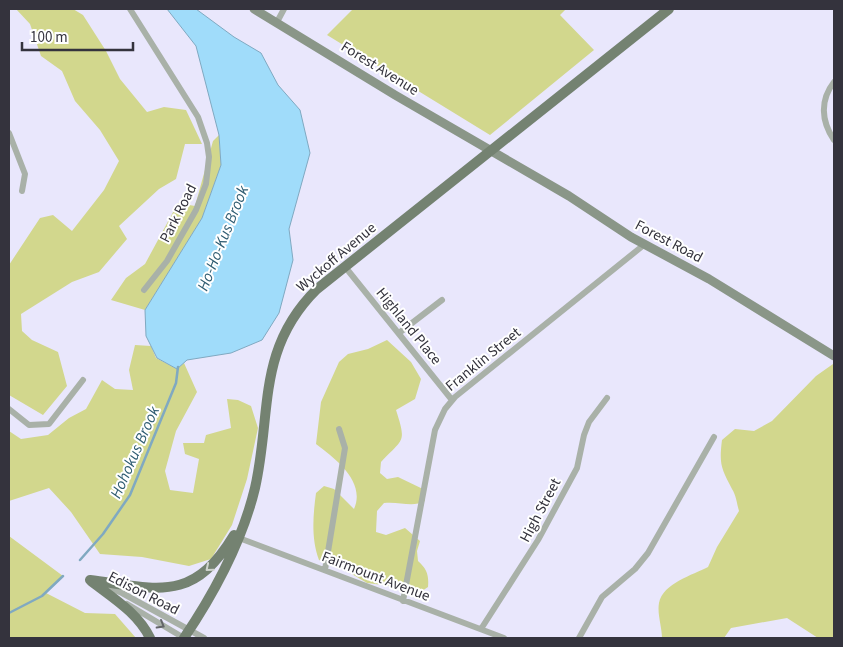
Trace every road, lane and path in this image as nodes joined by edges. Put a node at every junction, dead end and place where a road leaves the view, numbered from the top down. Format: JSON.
{"nodes":[{"id":1,"x":130,"y":9,"type":"edge"},
{"id":2,"x":254,"y":9,"type":"edge"},
{"id":3,"x":284,"y":9,"type":"edge"},
{"id":4,"x":670,"y":9,"type":"edge"},
{"id":5,"x":277,"y":22,"type":"junction"},
{"id":6,"x":834,"y":82,"type":"edge"},
{"id":7,"x":9,"y":133,"type":"edge"},
{"id":8,"x":834,"y":140,"type":"edge"},
{"id":9,"x":491,"y":150,"type":"junction"},
{"id":10,"x":22,"y":190,"type":"dead end"},
{"id":11,"x":645,"y":244,"type":"junction"},
{"id":12,"x":346,"y":268,"type":"junction"},
{"id":13,"x":144,"y":290,"type":"dead end"},
{"id":14,"x":442,"y":300,"type":"dead end"},
{"id":15,"x":398,"y":333,"type":"junction"},
{"id":16,"x":834,"y":356,"type":"edge"},
{"id":17,"x":83,"y":380,"type":"dead end"},
{"id":18,"x":608,"y":398,"type":"dead end"},
{"id":19,"x":452,"y":400,"type":"junction"},
{"id":20,"x":9,"y":409,"type":"edge"},
{"id":21,"x":339,"y":429,"type":"dead end"},
{"id":22,"x":714,"y":437,"type":"dead end"},
{"id":23,"x":247,"y":514,"type":"junction"},
{"id":24,"x":239,"y":538,"type":"junction"},
{"id":25,"x":325,"y":570,"type":"junction"},
{"id":26,"x":90,"y":580,"type":"junction"},
{"id":27,"x":403,"y":601,"type":"junction"},
{"id":28,"x":481,"y":629,"type":"junction"},
{"id":29,"x":185,"y":636,"type":"edge"},
{"id":30,"x":150,"y":638,"type":"edge"},
{"id":31,"x":204,"y":638,"type":"edge"},
{"id":32,"x":504,"y":638,"type":"edge"},
{"id":33,"x":578,"y":638,"type":"edge"}],
"edges":[{"from":1,"to":13,"type":"street","name":"Park Road"},
{"from":2,"to":5,"type":"main road","name":"Forest Avenue"},
{"from":3,"to":5,"type":"street"},
{"from":4,"to":9,"type":"main road","name":"Wyckoff Avenue"},
{"from":5,"to":9,"type":"main road","name":"Forest Avenue"},
{"from":6,"to":8,"type":"street"},
{"from":7,"to":10,"type":"street"},
{"from":9,"to":11,"type":"main road","name":"Forest Road"},
{"from":9,"to":12,"type":"main road","name":"Wyckoff Avenue"},
{"from":11,"to":16,"type":"main road","name":"Forest Road"},
{"from":11,"to":19,"type":"street","name":"Franklin Street"},
{"from":12,"to":15,"type":"street","name":"Highland Place"},
{"from":12,"to":23,"type":"main road","name":"Wyckoff Avenue"},
{"from":14,"to":15,"type":"street"},
{"from":15,"to":19,"type":"street","name":"Highland Place"},
{"from":17,"to":20,"type":"street"},
{"from":18,"to":28,"type":"street","name":"High Street"},
{"from":19,"to":27,"type":"street","name":"Franklin Street"},
{"from":21,"to":25,"type":"street"},
{"from":22,"to":33,"type":"street"},
{"from":23,"to":24,"type":"main road","name":"Wyckoff Avenue"},
{"from":23,"to":26,"type":"main road","one_way":true},
{"from":24,"to":25,"type":"street","name":"Fairmount Avenue"},
{"from":24,"to":29,"type":"main road","name":"Wyckoff Avenue"},
{"from":25,"to":27,"type":"street","name":"Fairmount Avenue"},
{"from":26,"to":29,"type":"street","name":"Edison Road"},
{"from":26,"to":30,"type":"main road"},
{"from":27,"to":28,"type":"street","name":"Fairmount Avenue"},
{"from":28,"to":32,"type":"street","name":"Fairmount Avenue"},
{"from":29,"to":31,"type":"street","name":"Edison Road"}]}
